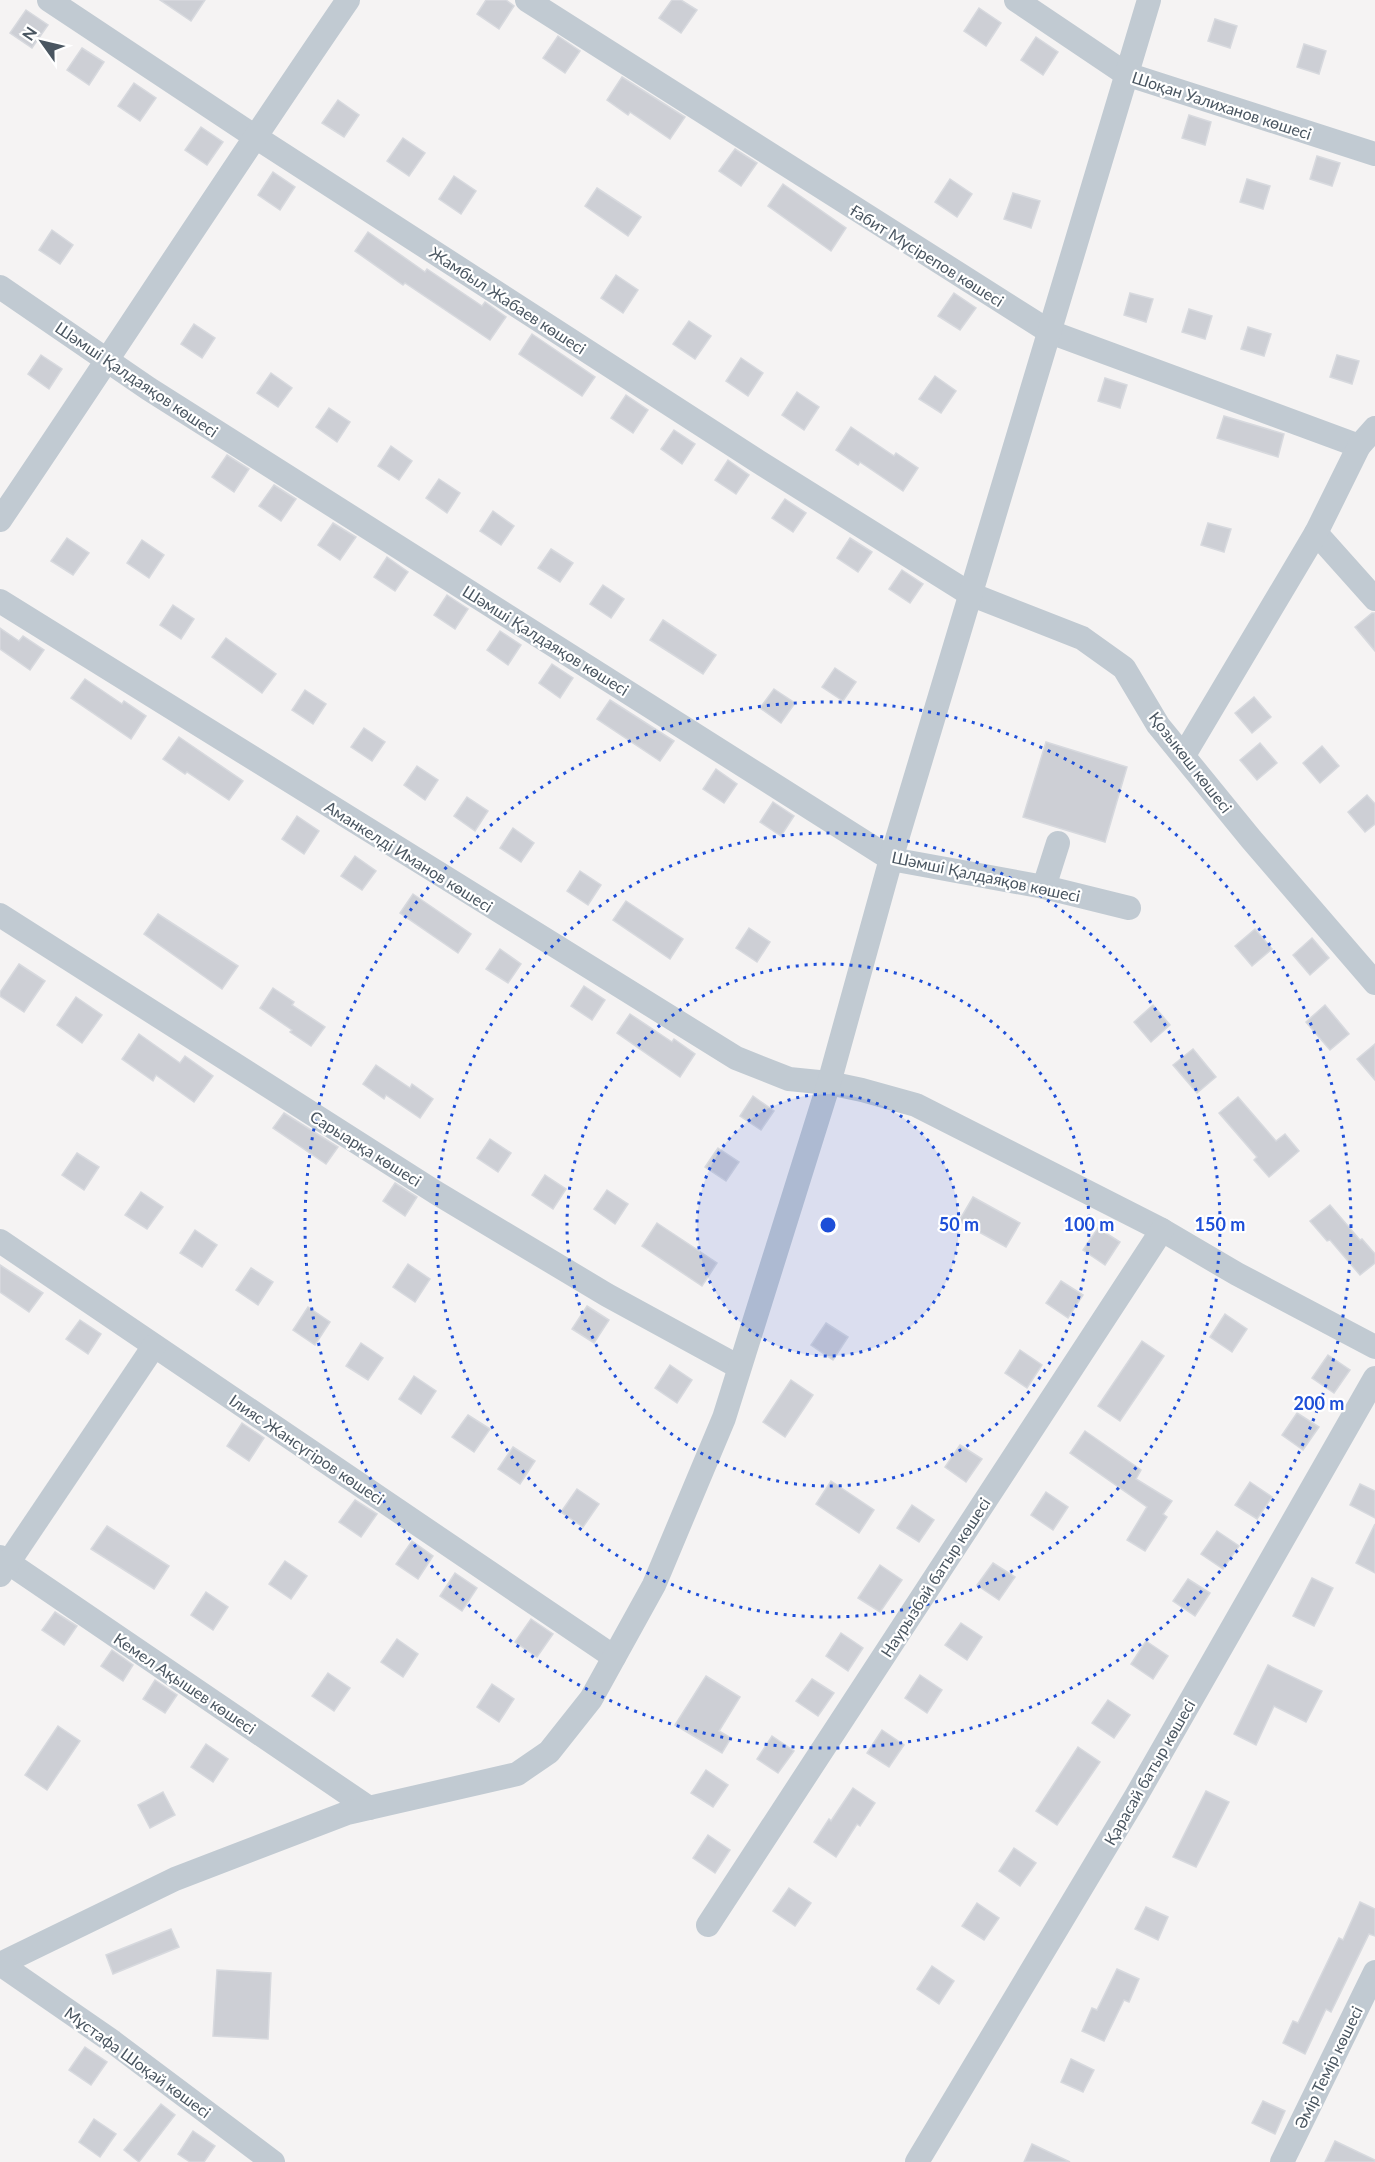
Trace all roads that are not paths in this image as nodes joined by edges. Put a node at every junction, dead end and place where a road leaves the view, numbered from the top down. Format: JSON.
{"nodes":[{"id":1,"x":49,"y":0,"type":"edge"},
{"id":2,"x":348,"y":0,"type":"edge"},
{"id":3,"x":527,"y":0,"type":"edge"},
{"id":4,"x":1017,"y":0,"type":"edge"},
{"id":5,"x":1149,"y":0,"type":"edge"},
{"id":6,"x":1126,"y":74,"type":"junction"},
{"id":7,"x":254,"y":136,"type":"junction"},
{"id":8,"x":1375,"y":154,"type":"edge"},
{"id":9,"x":0,"y":287,"type":"edge"},
{"id":10,"x":1050,"y":332,"type":"junction"},
{"id":11,"x":108,"y":360,"type":"junction"},
{"id":12,"x":1375,"y":428,"type":"edge"},
{"id":13,"x":1359,"y":446,"type":"junction"},
{"id":14,"x":0,"y":520,"type":"edge"},
{"id":15,"x":1316,"y":533,"type":"junction"},
{"id":16,"x":970,"y":594,"type":"junction"},
{"id":17,"x":1375,"y":599,"type":"edge"},
{"id":18,"x":0,"y":601,"type":"edge"},
{"id":19,"x":1184,"y":755,"type":"junction"},
{"id":20,"x":1058,"y":843,"type":"dead end"},
{"id":21,"x":891,"y":859,"type":"junction"},
{"id":22,"x":1044,"y":887,"type":"junction"},
{"id":23,"x":1129,"y":908,"type":"dead end"},
{"id":24,"x":0,"y":915,"type":"edge"},
{"id":25,"x":1375,"y":983,"type":"edge"},
{"id":26,"x":829,"y":1083,"type":"junction"},
{"id":27,"x":1162,"y":1230,"type":"junction"},
{"id":28,"x":0,"y":1241,"type":"edge"},
{"id":29,"x":154,"y":1346,"type":"junction"},
{"id":30,"x":1375,"y":1347,"type":"edge"},
{"id":31,"x":739,"y":1366,"type":"junction"},
{"id":32,"x":1375,"y":1378,"type":"edge"},
{"id":33,"x":3,"y":1565,"type":"edge"},
{"id":34,"x":614,"y":1657,"type":"junction"},
{"id":35,"x":369,"y":1808,"type":"junction"},
{"id":36,"x":708,"y":1925,"type":"dead end"},
{"id":37,"x":0,"y":1964,"type":"edge"},
{"id":38,"x":1375,"y":1972,"type":"edge"},
{"id":39,"x":273,"y":2162,"type":"edge"},
{"id":40,"x":917,"y":2162,"type":"edge"},
{"id":41,"x":1282,"y":2162,"type":"edge"}],
"edges":[{"from":1,"to":7,"type":"street","name":"Жамбыл Жабаев көшесі"},
{"from":2,"to":7,"type":"street"},
{"from":3,"to":10,"type":"street","name":"Ғабит Мүсірепов көшесі"},
{"from":4,"to":6,"type":"street","name":"Шоқан Уалиханов көшесі"},
{"from":5,"to":6,"type":"street"},
{"from":6,"to":8,"type":"street","name":"Шоқан Уалиханов көшесі"},
{"from":6,"to":10,"type":"street"},
{"from":7,"to":11,"type":"street"},
{"from":7,"to":16,"type":"street","name":"Жамбыл Жабаев көшесі"},
{"from":9,"to":11,"type":"street","name":"Шәмші Қалдаяқов көшесі"},
{"from":10,"to":13,"type":"street","name":"Ғабит Мүсірепов көшесі"},
{"from":10,"to":16,"type":"street"},
{"from":11,"to":14,"type":"street"},
{"from":11,"to":21,"type":"street","name":"Шәмші Қалдаяқов көшесі"},
{"from":12,"to":13,"type":"street"},
{"from":13,"to":15,"type":"street"},
{"from":15,"to":17,"type":"street"},
{"from":15,"to":19,"type":"street"},
{"from":16,"to":19,"type":"street","name":"Қозыкөш көшесі"},
{"from":16,"to":21,"type":"street"},
{"from":18,"to":26,"type":"street","name":"Аманкелді Иманов көшесі"},
{"from":19,"to":25,"type":"street","name":"Қозыкөш көшесі"},
{"from":20,"to":22,"type":"street"},
{"from":21,"to":22,"type":"street","name":"Шәмші Қалдаяқов көшесі"},
{"from":21,"to":26,"type":"street"},
{"from":22,"to":23,"type":"street","name":"Шәмші Қалдаяқов көшесі"},
{"from":24,"to":31,"type":"street","name":"Сарыарқа көшесі"},
{"from":26,"to":27,"type":"street","name":"Аманкелді Иманов көшесі"},
{"from":26,"to":31,"type":"street"},
{"from":27,"to":30,"type":"street","name":"Аманкелді Иманов көшесі"},
{"from":27,"to":36,"type":"street","name":"Наурызбай батыр көшесі"},
{"from":28,"to":29,"type":"street","name":"Ілияс Жансүгіров көшесі"},
{"from":29,"to":33,"type":"street"},
{"from":29,"to":34,"type":"street","name":"Ілияс Жансүгіров көшесі"},
{"from":31,"to":34,"type":"street"},
{"from":32,"to":40,"type":"street","name":"Қарасай батыр көшесі"},
{"from":33,"to":35,"type":"street","name":"Кемел Ақышев көшесі"},
{"from":34,"to":35,"type":"street"},
{"from":35,"to":37,"type":"street"},
{"from":37,"to":39,"type":"street","name":"Мұстафа Шоқай көшесі"},
{"from":38,"to":41,"type":"street","name":"Әмір Темір көшесі"}]}
